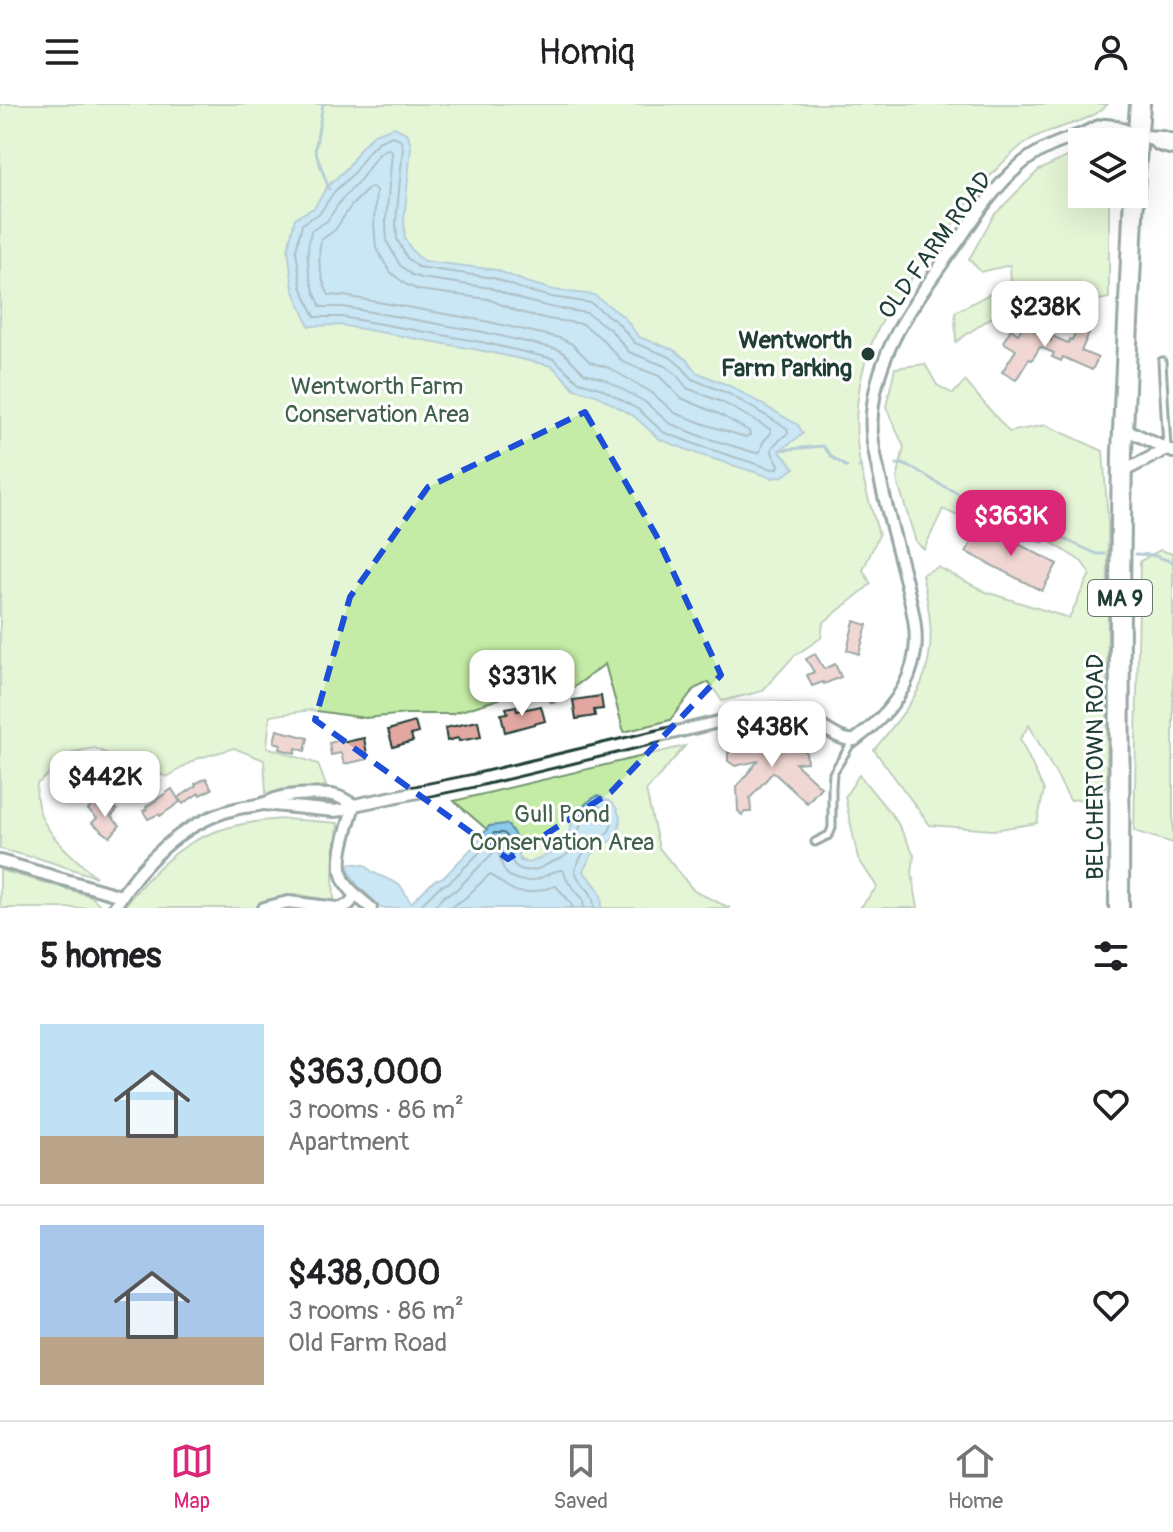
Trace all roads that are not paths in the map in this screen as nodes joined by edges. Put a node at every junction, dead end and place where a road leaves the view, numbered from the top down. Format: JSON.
{"nodes":[{"id":1,"x":1140,"y":104,"type":"edge"},
{"id":2,"x":1138,"y":128,"type":"edge"},
{"id":3,"x":1148,"y":135,"type":"edge"},
{"id":4,"x":1068,"y":139,"type":"edge"},
{"id":5,"x":1148,"y":140,"type":"edge"},
{"id":6,"x":1173,"y":141,"type":"edge"},
{"id":7,"x":1173,"y":149,"type":"edge"},
{"id":8,"x":1133,"y":208,"type":"edge"},
{"id":9,"x":1162,"y":361,"type":"dead end"},
{"id":10,"x":1123,"y":428,"type":"junction"},
{"id":11,"x":1170,"y":450,"type":"edge"},
{"id":12,"x":1122,"y":472,"type":"junction"},
{"id":13,"x":853,"y":741,"type":"junction"},
{"id":14,"x":354,"y":805,"type":"junction"},
{"id":15,"x":815,"y":842,"type":"dead end"},
{"id":16,"x":0,"y":861,"type":"edge"},
{"id":17,"x":356,"y":895,"type":"junction"},
{"id":18,"x":121,"y":896,"type":"junction"},
{"id":19,"x":114,"y":908,"type":"edge"},
{"id":20,"x":264,"y":908,"type":"edge"},
{"id":21,"x":339,"y":908,"type":"edge"},
{"id":22,"x":371,"y":908,"type":"edge"},
{"id":23,"x":1119,"y":908,"type":"edge"}],
"edges":[{"from":1,"to":2,"type":"highway"},
{"from":3,"to":6,"type":"street","name":"OLD FARM ROAD"},
{"from":4,"to":13,"type":"street","name":"OLD FARM ROAD"},
{"from":5,"to":7,"type":"street"},
{"from":8,"to":10,"type":"highway","name":"BELCHERTOWN ROAD","number":"MA 9"},
{"from":9,"to":11,"type":"lane"},
{"from":10,"to":11,"type":"street"},
{"from":10,"to":12,"type":"highway","name":"BELCHERTOWN ROAD","number":"MA 9"},
{"from":11,"to":12,"type":"street"},
{"from":12,"to":23,"type":"highway","name":"BELCHERTOWN ROAD","number":"MA 9"},
{"from":13,"to":14,"type":"street"},
{"from":13,"to":15,"type":"lane"},
{"from":14,"to":17,"type":"street"},
{"from":14,"to":18,"type":"street"},
{"from":16,"to":18,"type":"street"},
{"from":17,"to":21,"type":"street"},
{"from":17,"to":22,"type":"street"},
{"from":18,"to":19,"type":"street"},
{"from":20,"to":21,"type":"street"}]}
